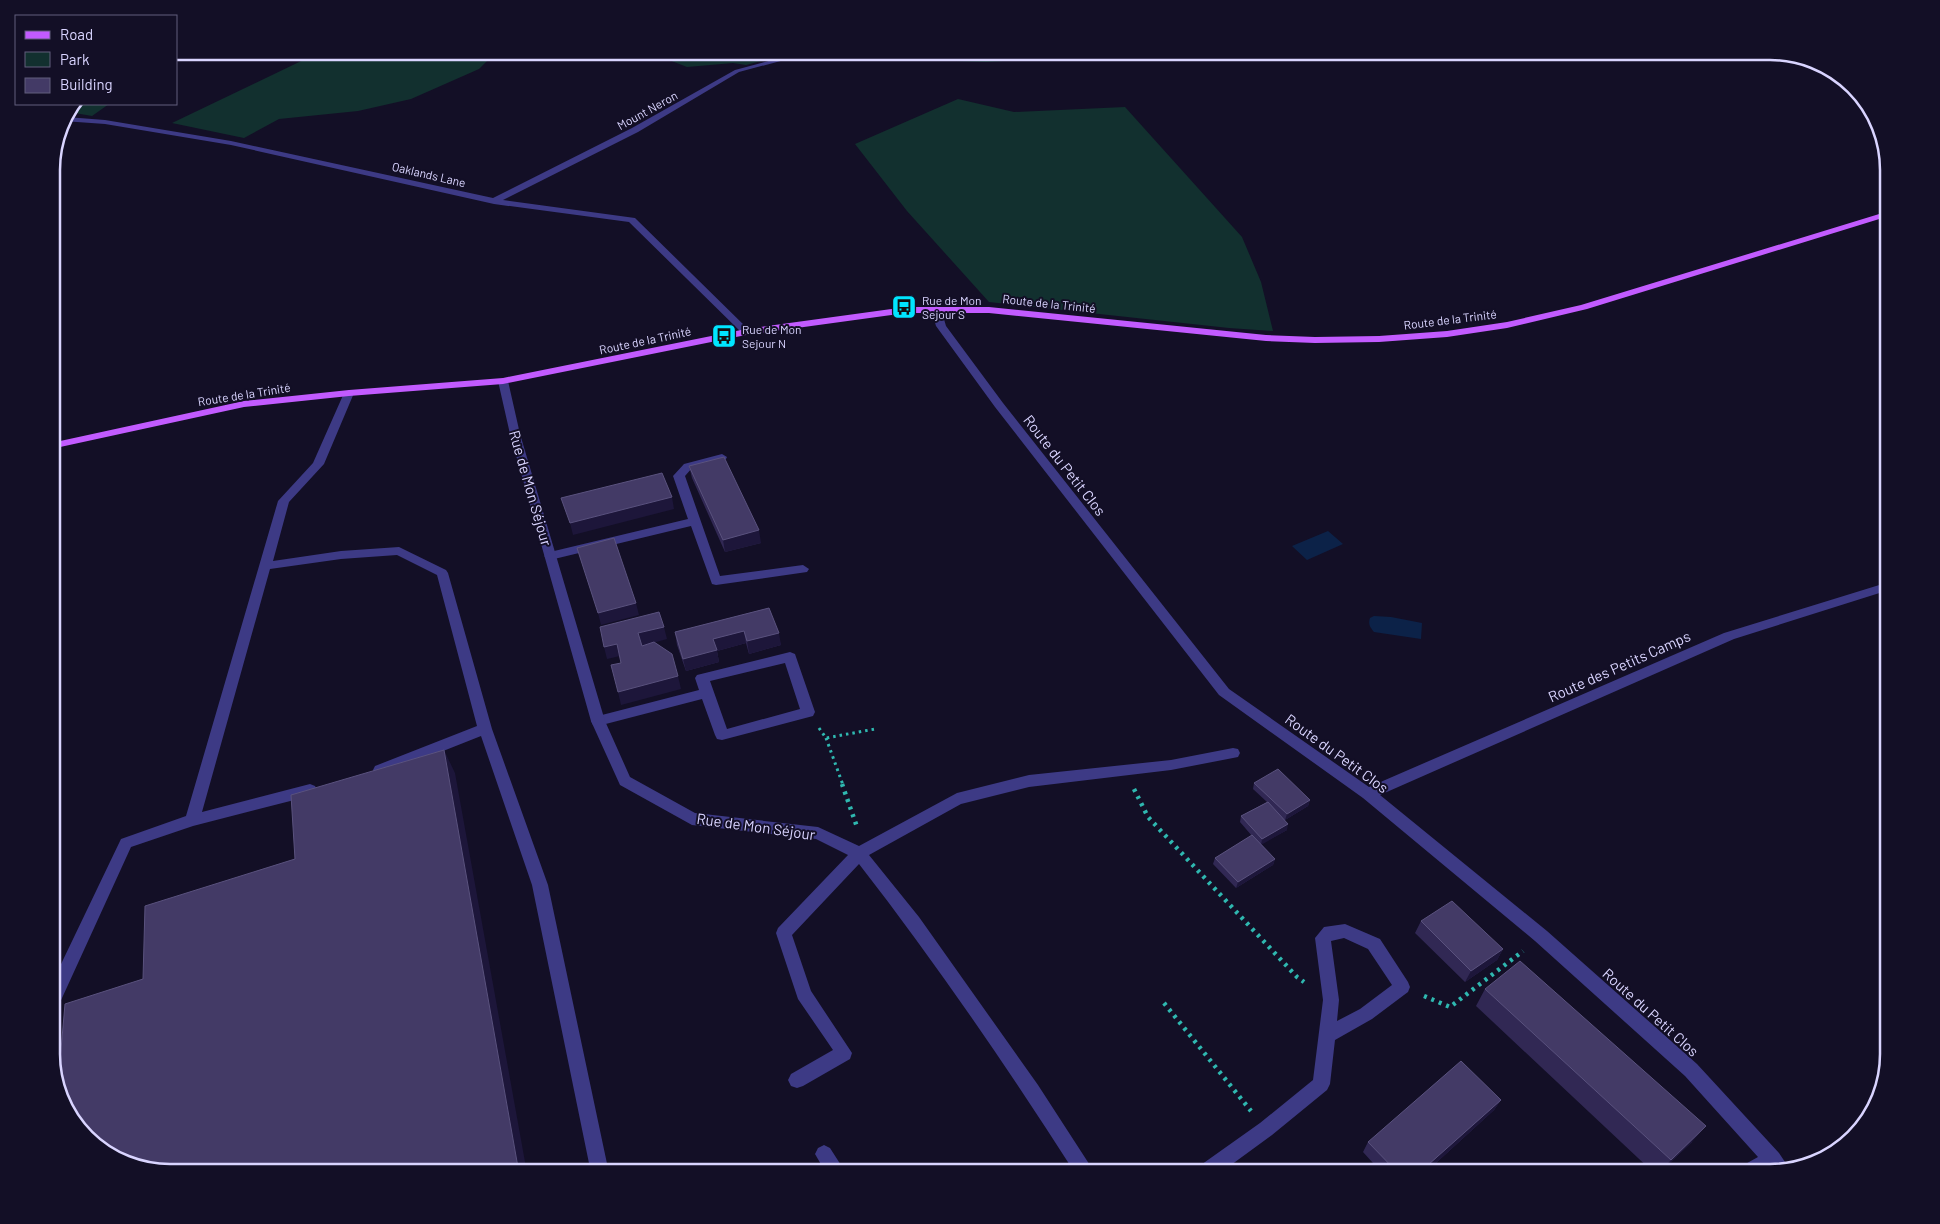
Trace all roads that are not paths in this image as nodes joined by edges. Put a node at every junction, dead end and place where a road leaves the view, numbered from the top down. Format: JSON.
{"nodes":[{"id":1,"x":779,"y":60,"type":"edge"},
{"id":2,"x":72,"y":120,"type":"edge"},
{"id":3,"x":494,"y":201,"type":"junction"},
{"id":4,"x":1880,"y":215,"type":"edge"},
{"id":5,"x":936,"y":309,"type":"junction"},
{"id":6,"x":746,"y":332,"type":"junction"},
{"id":7,"x":503,"y":381,"type":"junction"},
{"id":8,"x":349,"y":393,"type":"junction"},
{"id":9,"x":60,"y":444,"type":"edge"},
{"id":10,"x":722,"y":457,"type":"edge"},
{"id":11,"x":694,"y":521,"type":"junction"},
{"id":12,"x":550,"y":556,"type":"junction"},
{"id":13,"x":266,"y":566,"type":"junction"},
{"id":14,"x":803,"y":569,"type":"dead end"},
{"id":15,"x":1880,"y":589,"type":"edge"},
{"id":16,"x":707,"y":693,"type":"junction"},
{"id":17,"x":598,"y":721,"type":"junction"},
{"id":18,"x":485,"y":729,"type":"junction"},
{"id":19,"x":1233,"y":753,"type":"dead end"},
{"id":20,"x":366,"y":776,"type":"edge"},
{"id":21,"x":327,"y":786,"type":"edge"},
{"id":22,"x":1368,"y":794,"type":"junction"},
{"id":23,"x":192,"y":820,"type":"junction"},
{"id":24,"x":859,"y":853,"type":"junction"},
{"id":25,"x":60,"y":987,"type":"edge"},
{"id":26,"x":1328,"y":1035,"type":"junction"},
{"id":27,"x":797,"y":1080,"type":"dead end"},
{"id":28,"x":824,"y":1154,"type":"dead end"},
{"id":29,"x":598,"y":1164,"type":"edge"},
{"id":30,"x":831,"y":1164,"type":"edge"},
{"id":31,"x":1080,"y":1164,"type":"edge"},
{"id":32,"x":1217,"y":1164,"type":"edge"},
{"id":33,"x":1777,"y":1164,"type":"edge"}],
"edges":[{"from":1,"to":3,"type":"street","name":"Mount Neron"},
{"from":2,"to":3,"type":"street","name":"Oaklands Lane"},
{"from":3,"to":6,"type":"street","name":"Oaklands Lane"},
{"from":4,"to":5,"type":"main road","name":"Route de la Trinité"},
{"from":5,"to":6,"type":"main road","name":"Route de la Trinité"},
{"from":5,"to":22,"type":"street","name":"Route du Petit Clos"},
{"from":6,"to":7,"type":"main road","name":"Route de la Trinité"},
{"from":7,"to":8,"type":"main road","name":"Route de la Trinité"},
{"from":7,"to":12,"type":"street","name":"Rue de Mon Séjour"},
{"from":8,"to":9,"type":"main road","name":"Route de la Trinité"},
{"from":8,"to":13,"type":"street"},
{"from":10,"to":11,"type":"street"},
{"from":11,"to":12,"type":"street"},
{"from":11,"to":14,"type":"street"},
{"from":12,"to":17,"type":"street","name":"Rue de Mon Séjour"},
{"from":13,"to":18,"type":"street"},
{"from":13,"to":23,"type":"street"},
{"from":15,"to":22,"type":"street","name":"Route des Petits Camps"},
{"from":16,"to":16,"type":"street"},
{"from":16,"to":17,"type":"street"},
{"from":17,"to":24,"type":"street","name":"Rue de Mon Séjour"},
{"from":18,"to":20,"type":"street"},
{"from":18,"to":29,"type":"street"},
{"from":19,"to":24,"type":"street"},
{"from":21,"to":23,"type":"street"},
{"from":22,"to":33,"type":"street","name":"Route du Petit Clos"},
{"from":23,"to":25,"type":"street"},
{"from":24,"to":27,"type":"street"},
{"from":24,"to":31,"type":"street","name":"Rue de Mon Séjour"},
{"from":26,"to":26,"type":"street"},
{"from":26,"to":32,"type":"street"},
{"from":28,"to":30,"type":"street"}]}
